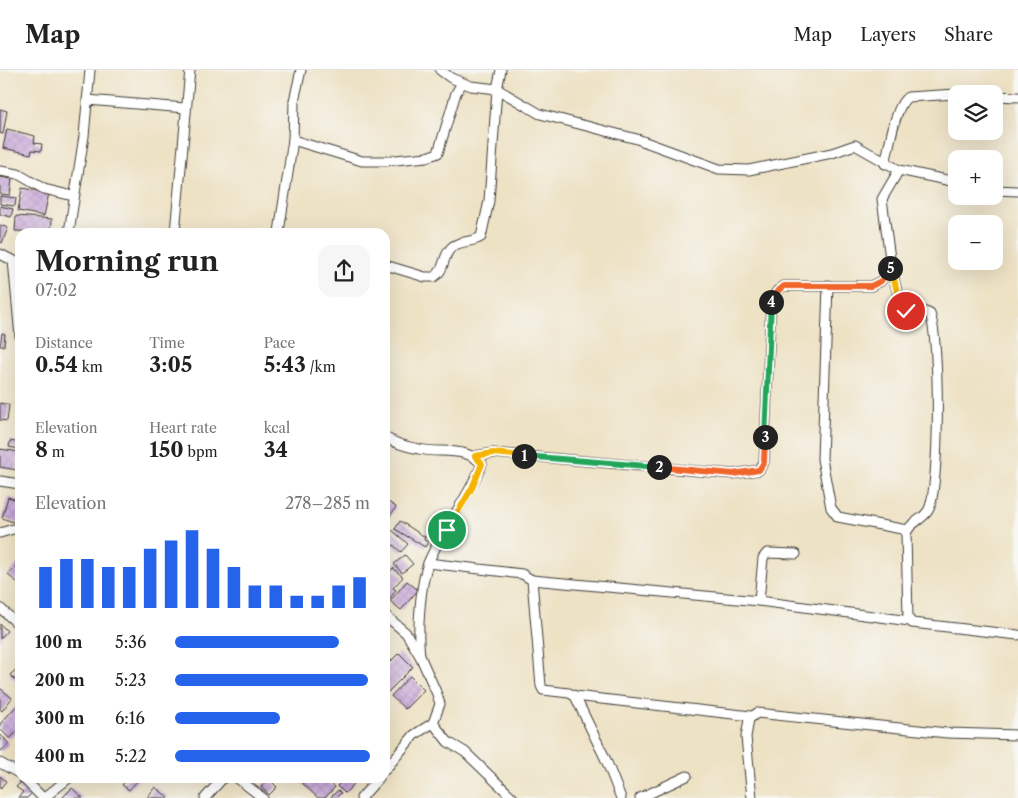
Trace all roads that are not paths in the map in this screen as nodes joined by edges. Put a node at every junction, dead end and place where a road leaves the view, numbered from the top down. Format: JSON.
{"nodes":[{"id":1,"x":90,"y":70,"type":"edge"},
{"id":2,"x":190,"y":70,"type":"edge"},
{"id":3,"x":301,"y":70,"type":"edge"},
{"id":4,"x":440,"y":70,"type":"edge"},
{"id":5,"x":501,"y":70,"type":"edge"},
{"id":6,"x":462,"y":82,"type":"junction"},
{"id":7,"x":496,"y":89,"type":"junction"},
{"id":8,"x":948,"y":94,"type":"edge"},
{"id":9,"x":1003,"y":96,"type":"edge"},
{"id":10,"x":1018,"y":97,"type":"edge"},
{"id":11,"x":87,"y":100,"type":"junction"},
{"id":12,"x":185,"y":108,"type":"junction"},
{"id":13,"x":293,"y":140,"type":"junction"},
{"id":14,"x":885,"y":164,"type":"junction"},
{"id":15,"x":899,"y":170,"type":"junction"},
{"id":16,"x":0,"y":171,"type":"edge"},
{"id":17,"x":948,"y":180,"type":"edge"},
{"id":18,"x":1003,"y":190,"type":"edge"},
{"id":19,"x":1018,"y":191,"type":"edge"},
{"id":20,"x":73,"y":196,"type":"junction"},
{"id":21,"x":69,"y":228,"type":"edge"},
{"id":22,"x":175,"y":228,"type":"edge"},
{"id":23,"x":280,"y":228,"type":"edge"},
{"id":24,"x":0,"y":254,"type":"edge"},
{"id":25,"x":15,"y":262,"type":"edge"},
{"id":26,"x":390,"y":266,"type":"edge"},
{"id":27,"x":891,"y":266,"type":"junction"},
{"id":28,"x":828,"y":285,"type":"junction"},
{"id":29,"x":390,"y":439,"type":"edge"},
{"id":30,"x":475,"y":456,"type":"junction"},
{"id":31,"x":0,"y":481,"type":"edge"},
{"id":32,"x":15,"y":483,"type":"edge"},
{"id":33,"x":15,"y":528,"type":"edge"},
{"id":34,"x":907,"y":530,"type":"junction"},
{"id":35,"x":0,"y":533,"type":"edge"},
{"id":36,"x":796,"y":554,"type":"dead end"},
{"id":37,"x":428,"y":563,"type":"junction"},
{"id":38,"x":532,"y":580,"type":"junction"},
{"id":39,"x":759,"y":601,"type":"junction"},
{"id":40,"x":0,"y":608,"type":"edge"},
{"id":41,"x":390,"y":619,"type":"edge"},
{"id":42,"x":910,"y":621,"type":"junction"},
{"id":43,"x":15,"y":622,"type":"edge"},
{"id":44,"x":1018,"y":635,"type":"edge"},
{"id":45,"x":420,"y":656,"type":"junction"},
{"id":46,"x":575,"y":696,"type":"junction"},
{"id":47,"x":751,"y":716,"type":"junction"},
{"id":48,"x":433,"y":723,"type":"junction"},
{"id":49,"x":1018,"y":735,"type":"edge"},
{"id":50,"x":0,"y":763,"type":"edge"},
{"id":51,"x":390,"y":764,"type":"edge"},
{"id":52,"x":15,"y":771,"type":"edge"},
{"id":53,"x":687,"y":776,"type":"dead end"},
{"id":54,"x":28,"y":783,"type":"edge"},
{"id":55,"x":63,"y":783,"type":"edge"},
{"id":56,"x":218,"y":783,"type":"edge"},
{"id":57,"x":244,"y":783,"type":"edge"},
{"id":58,"x":374,"y":783,"type":"edge"},
{"id":59,"x":44,"y":798,"type":"edge"},
{"id":60,"x":205,"y":798,"type":"edge"},
{"id":61,"x":263,"y":798,"type":"edge"},
{"id":62,"x":361,"y":798,"type":"edge"},
{"id":63,"x":513,"y":798,"type":"edge"},
{"id":64,"x":621,"y":798,"type":"edge"},
{"id":65,"x":640,"y":798,"type":"edge"},
{"id":66,"x":752,"y":798,"type":"edge"}],
"edges":[{"from":1,"to":11,"type":"street"},
{"from":2,"to":12,"type":"street"},
{"from":3,"to":13,"type":"street"},
{"from":4,"to":6,"type":"street"},
{"from":5,"to":7,"type":"street"},
{"from":6,"to":7,"type":"street"},
{"from":6,"to":13,"type":"street"},
{"from":7,"to":14,"type":"street"},
{"from":7,"to":26,"type":"street"},
{"from":8,"to":14,"type":"street"},
{"from":9,"to":10,"type":"street"},
{"from":11,"to":12,"type":"street"},
{"from":11,"to":20,"type":"street"},
{"from":12,"to":22,"type":"street"},
{"from":13,"to":23,"type":"street"},
{"from":14,"to":15,"type":"street"},
{"from":15,"to":17,"type":"street"},
{"from":15,"to":27,"type":"street"},
{"from":16,"to":20,"type":"street"},
{"from":18,"to":19,"type":"street"},
{"from":20,"to":21,"type":"street"},
{"from":24,"to":25,"type":"street"},
{"from":27,"to":28,"type":"street"},
{"from":27,"to":34,"type":"street"},
{"from":28,"to":30,"type":"street"},
{"from":28,"to":34,"type":"street"},
{"from":29,"to":30,"type":"street"},
{"from":30,"to":37,"type":"street"},
{"from":31,"to":32,"type":"street"},
{"from":33,"to":35,"type":"street"},
{"from":34,"to":42,"type":"street"},
{"from":36,"to":39,"type":"street"},
{"from":37,"to":38,"type":"street"},
{"from":37,"to":45,"type":"street"},
{"from":38,"to":39,"type":"street"},
{"from":38,"to":46,"type":"street"},
{"from":39,"to":42,"type":"street"},
{"from":40,"to":43,"type":"street"},
{"from":41,"to":45,"type":"street"},
{"from":42,"to":44,"type":"street"},
{"from":45,"to":48,"type":"street"},
{"from":46,"to":47,"type":"street"},
{"from":46,"to":64,"type":"street"},
{"from":47,"to":49,"type":"street"},
{"from":47,"to":66,"type":"street"},
{"from":48,"to":51,"type":"street"},
{"from":48,"to":63,"type":"street"},
{"from":50,"to":52,"type":"street"},
{"from":53,"to":65,"type":"street"},
{"from":54,"to":59,"type":"street"},
{"from":55,"to":59,"type":"street"},
{"from":56,"to":60,"type":"street"},
{"from":57,"to":61,"type":"street"},
{"from":58,"to":62,"type":"street"}]}
